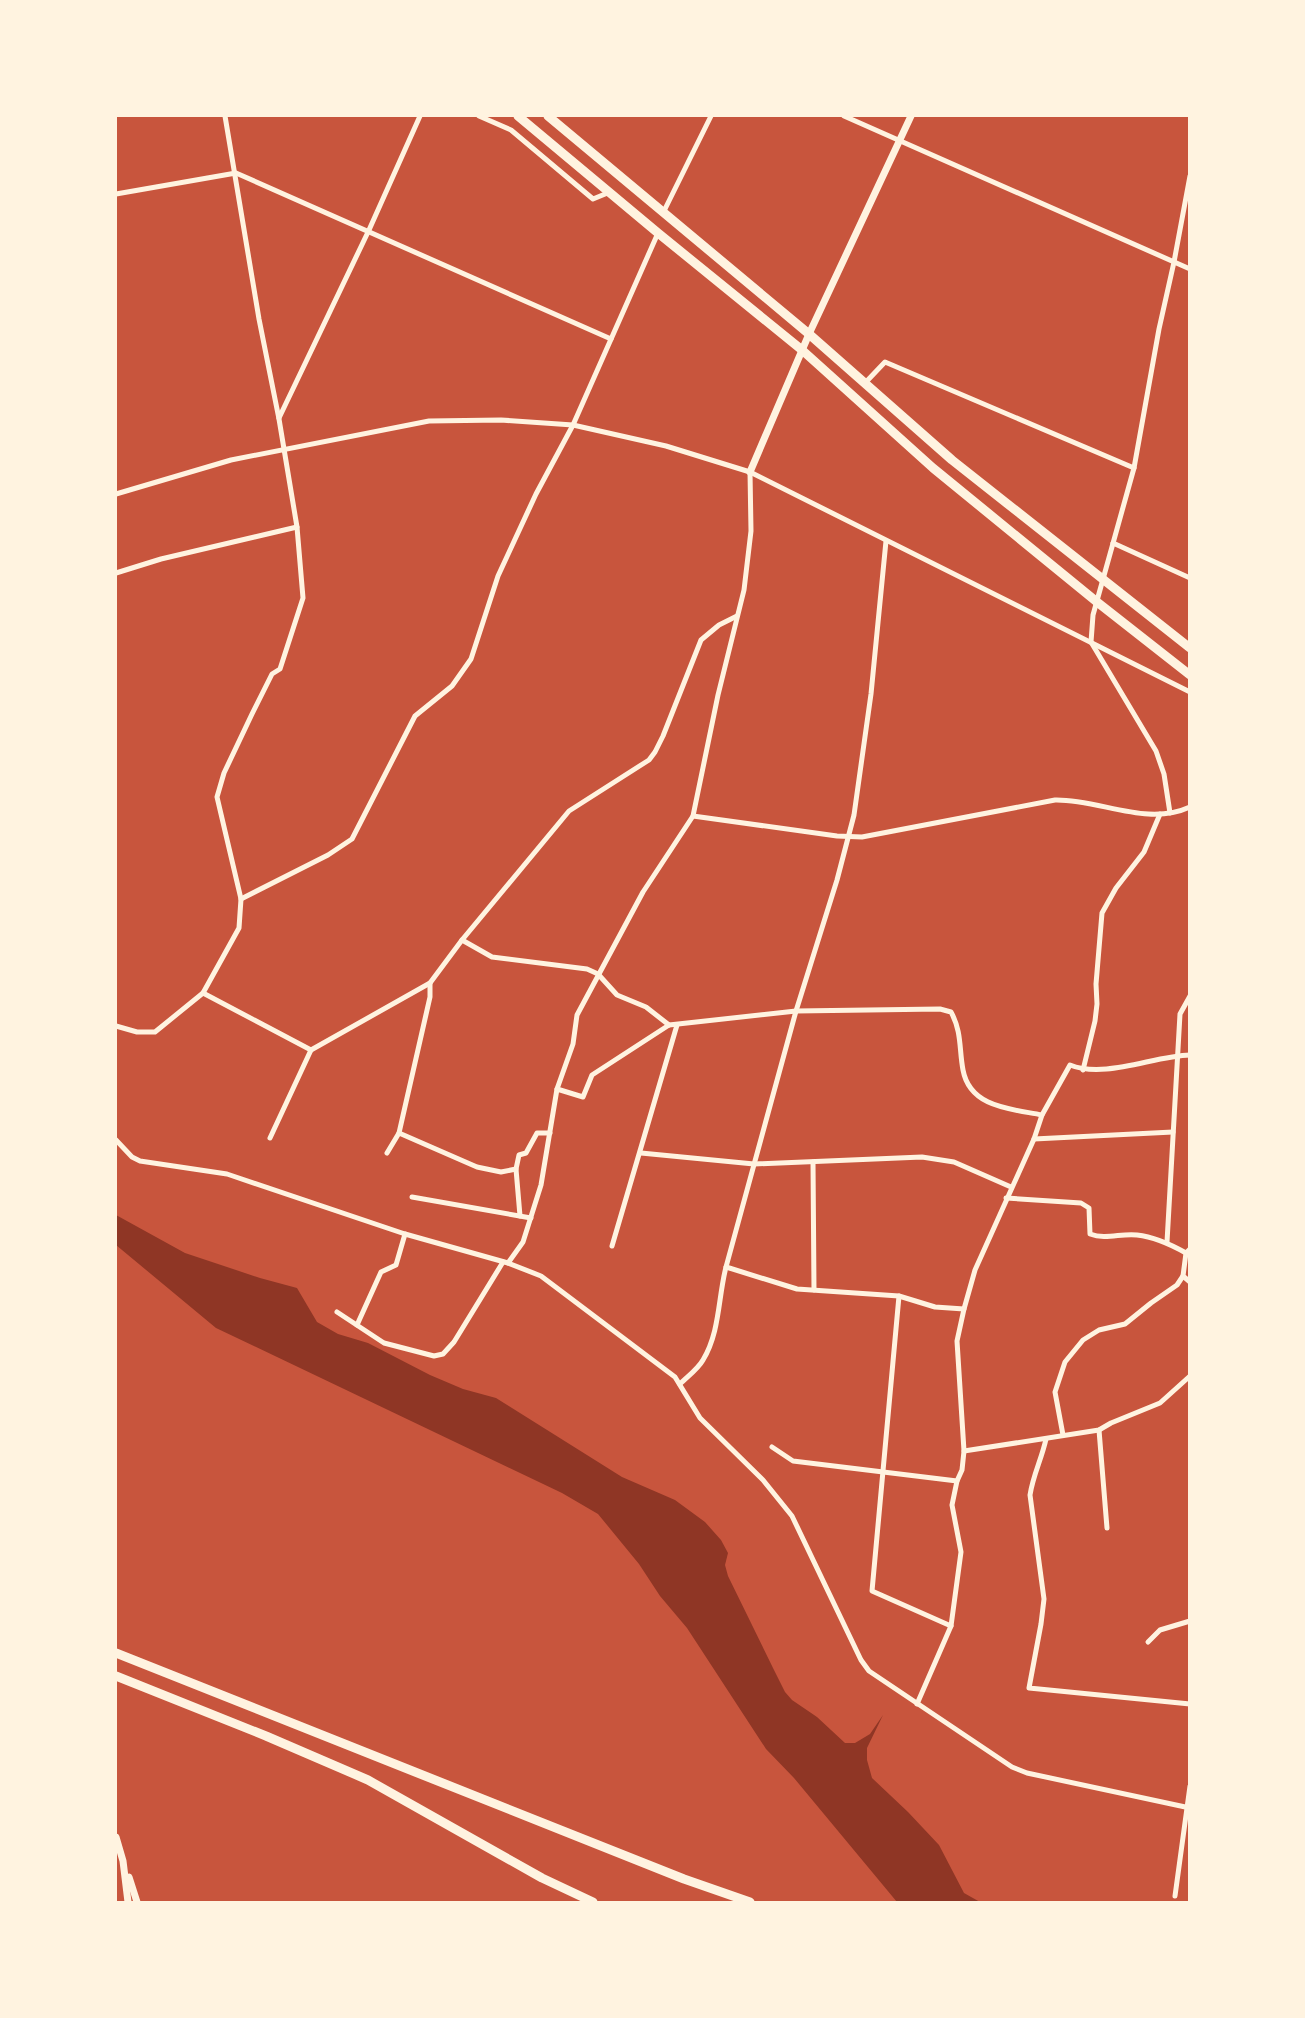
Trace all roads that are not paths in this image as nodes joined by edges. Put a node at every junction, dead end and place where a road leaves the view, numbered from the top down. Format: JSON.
{"nodes":[{"id":1,"x":225,"y":116,"type":"edge"},
{"id":2,"x":420,"y":116,"type":"edge"},
{"id":3,"x":478,"y":116,"type":"edge"},
{"id":4,"x":518,"y":116,"type":"edge"},
{"id":5,"x":548,"y":116,"type":"edge"},
{"id":6,"x":711,"y":116,"type":"edge"},
{"id":7,"x":844,"y":116,"type":"edge"},
{"id":8,"x":911,"y":116,"type":"edge"},
{"id":9,"x":900,"y":140,"type":"junction"},
{"id":10,"x":236,"y":173,"type":"junction"},
{"id":11,"x":1190,"y":176,"type":"edge"},
{"id":12,"x":610,"y":192,"type":"junction"},
{"id":13,"x":116,"y":194,"type":"edge"},
{"id":14,"x":664,"y":211,"type":"junction"},
{"id":15,"x":369,"y":230,"type":"junction"},
{"id":16,"x":658,"y":233,"type":"junction"},
{"id":17,"x":1174,"y":262,"type":"junction"},
{"id":18,"x":1190,"y":269,"type":"edge"},
{"id":19,"x":809,"y":334,"type":"junction"},
{"id":20,"x":611,"y":339,"type":"junction"},
{"id":21,"x":802,"y":350,"type":"junction"},
{"id":22,"x":865,"y":383,"type":"junction"},
{"id":23,"x":279,"y":419,"type":"junction"},
{"id":24,"x":573,"y":425,"type":"junction"},
{"id":25,"x":283,"y":449,"type":"junction"},
{"id":26,"x":1134,"y":468,"type":"junction"},
{"id":27,"x":750,"y":472,"type":"junction"},
{"id":28,"x":116,"y":494,"type":"edge"},
{"id":29,"x":297,"y":528,"type":"junction"},
{"id":30,"x":886,"y":541,"type":"junction"},
{"id":31,"x":1113,"y":543,"type":"junction"},
{"id":32,"x":116,"y":573,"type":"edge"},
{"id":33,"x":1189,"y":578,"type":"edge"},
{"id":34,"x":1102,"y":579,"type":"junction"},
{"id":35,"x":1097,"y":602,"type":"junction"},
{"id":36,"x":737,"y":616,"type":"junction"},
{"id":37,"x":1091,"y":642,"type":"junction"},
{"id":38,"x":1190,"y":648,"type":"edge"},
{"id":39,"x":1190,"y":675,"type":"edge"},
{"id":40,"x":1190,"y":692,"type":"edge"},
{"id":41,"x":1190,"y":807,"type":"edge"},
{"id":42,"x":1170,"y":813,"type":"junction"},
{"id":43,"x":1160,"y":814,"type":"junction"},
{"id":44,"x":693,"y":816,"type":"junction"},
{"id":45,"x":849,"y":837,"type":"junction"},
{"id":46,"x":241,"y":899,"type":"junction"},
{"id":47,"x":462,"y":940,"type":"junction"},
{"id":48,"x":598,"y":974,"type":"junction"},
{"id":49,"x":430,"y":983,"type":"junction"},
{"id":50,"x":203,"y":993,"type":"junction"},
{"id":51,"x":1190,"y":996,"type":"edge"},
{"id":52,"x":796,"y":1011,"type":"junction"},
{"id":53,"x":669,"y":1025,"type":"junction"},
{"id":54,"x":677,"y":1025,"type":"junction"},
{"id":55,"x":116,"y":1026,"type":"edge"},
{"id":56,"x":311,"y":1050,"type":"junction"},
{"id":57,"x":1190,"y":1055,"type":"edge"},
{"id":58,"x":1178,"y":1056,"type":"junction"},
{"id":59,"x":1083,"y":1070,"type":"junction"},
{"id":60,"x":557,"y":1089,"type":"junction"},
{"id":61,"x":1042,"y":1114,"type":"junction"},
{"id":62,"x":1173,"y":1132,"type":"junction"},
{"id":63,"x":399,"y":1133,"type":"junction"},
{"id":64,"x":550,"y":1133,"type":"junction"},
{"id":65,"x":270,"y":1138,"type":"dead end"},
{"id":66,"x":1034,"y":1139,"type":"junction"},
{"id":67,"x":116,"y":1140,"type":"edge"},
{"id":68,"x":387,"y":1153,"type":"dead end"},
{"id":69,"x":640,"y":1153,"type":"junction"},
{"id":70,"x":813,"y":1162,"type":"junction"},
{"id":71,"x":754,"y":1164,"type":"junction"},
{"id":72,"x":516,"y":1169,"type":"junction"},
{"id":73,"x":1011,"y":1187,"type":"junction"},
{"id":74,"x":412,"y":1197,"type":"dead end"},
{"id":75,"x":1006,"y":1198,"type":"junction"},
{"id":76,"x":520,"y":1216,"type":"junction"},
{"id":77,"x":531,"y":1218,"type":"junction"},
{"id":78,"x":405,"y":1234,"type":"junction"},
{"id":79,"x":1167,"y":1242,"type":"junction"},
{"id":80,"x":612,"y":1246,"type":"dead end"},
{"id":81,"x":1188,"y":1251,"type":"edge"},
{"id":82,"x":506,"y":1263,"type":"junction"},
{"id":83,"x":726,"y":1267,"type":"junction"},
{"id":84,"x":1183,"y":1276,"type":"junction"},
{"id":85,"x":1190,"y":1282,"type":"edge"},
{"id":86,"x":814,"y":1290,"type":"junction"},
{"id":87,"x":899,"y":1296,"type":"junction"},
{"id":88,"x":964,"y":1309,"type":"junction"},
{"id":89,"x":337,"y":1312,"type":"dead end"},
{"id":90,"x":357,"y":1324,"type":"junction"},
{"id":91,"x":1190,"y":1376,"type":"edge"},
{"id":92,"x":680,"y":1384,"type":"junction"},
{"id":93,"x":1099,"y":1431,"type":"junction"},
{"id":94,"x":1063,"y":1435,"type":"junction"},
{"id":95,"x":1046,"y":1439,"type":"junction"},
{"id":96,"x":772,"y":1447,"type":"dead end"},
{"id":97,"x":964,"y":1451,"type":"junction"},
{"id":98,"x":883,"y":1472,"type":"junction"},
{"id":99,"x":957,"y":1481,"type":"junction"},
{"id":100,"x":1107,"y":1528,"type":"dead end"},
{"id":101,"x":1190,"y":1621,"type":"edge"},
{"id":102,"x":951,"y":1626,"type":"junction"},
{"id":103,"x":1148,"y":1642,"type":"dead end"},
{"id":104,"x":116,"y":1653,"type":"edge"},
{"id":105,"x":116,"y":1676,"type":"edge"},
{"id":106,"x":116,"y":1682,"type":"edge"},
{"id":107,"x":132,"y":1682,"type":"junction"},
{"id":108,"x":917,"y":1704,"type":"junction"},
{"id":109,"x":1190,"y":1704,"type":"edge"},
{"id":110,"x":1190,"y":1786,"type":"edge"},
{"id":111,"x":1188,"y":1808,"type":"edge"},
{"id":112,"x":116,"y":1837,"type":"edge"},
{"id":113,"x":123,"y":1861,"type":"junction"},
{"id":114,"x":1175,"y":1896,"type":"dead end"},
{"id":115,"x":128,"y":1902,"type":"edge"},
{"id":116,"x":137,"y":1902,"type":"edge"},
{"id":117,"x":592,"y":1902,"type":"edge"},
{"id":118,"x":750,"y":1902,"type":"edge"}],
"edges":[{"from":1,"to":10,"type":"street"},
{"from":2,"to":15,"type":"street"},
{"from":3,"to":12,"type":"street"},
{"from":4,"to":12,"type":"main road"},
{"from":5,"to":14,"type":"main road"},
{"from":6,"to":14,"type":"street"},
{"from":7,"to":9,"type":"street"},
{"from":8,"to":9,"type":"street"},
{"from":9,"to":17,"type":"street"},
{"from":9,"to":19,"type":"street"},
{"from":10,"to":13,"type":"street"},
{"from":10,"to":15,"type":"street"},
{"from":10,"to":23,"type":"street"},
{"from":11,"to":17,"type":"street"},
{"from":12,"to":16,"type":"main road"},
{"from":14,"to":19,"type":"main road"},
{"from":15,"to":20,"type":"street"},
{"from":15,"to":23,"type":"street"},
{"from":16,"to":20,"type":"street"},
{"from":16,"to":21,"type":"main road"},
{"from":17,"to":18,"type":"street"},
{"from":17,"to":26,"type":"street"},
{"from":19,"to":21,"type":"street"},
{"from":19,"to":22,"type":"main road"},
{"from":20,"to":24,"type":"street"},
{"from":21,"to":27,"type":"street"},
{"from":21,"to":35,"type":"main road"},
{"from":22,"to":26,"type":"street"},
{"from":22,"to":34,"type":"main road"},
{"from":23,"to":25,"type":"street"},
{"from":24,"to":25,"type":"street"},
{"from":24,"to":27,"type":"street"},
{"from":24,"to":46,"type":"street"},
{"from":25,"to":28,"type":"street"},
{"from":25,"to":29,"type":"street"},
{"from":26,"to":31,"type":"street"},
{"from":27,"to":30,"type":"street"},
{"from":27,"to":36,"type":"street"},
{"from":29,"to":32,"type":"street"},
{"from":29,"to":46,"type":"street"},
{"from":30,"to":37,"type":"street"},
{"from":30,"to":45,"type":"street"},
{"from":31,"to":33,"type":"street"},
{"from":31,"to":34,"type":"street"},
{"from":34,"to":35,"type":"street"},
{"from":34,"to":38,"type":"main road"},
{"from":35,"to":37,"type":"street"},
{"from":35,"to":39,"type":"main road"},
{"from":36,"to":44,"type":"street"},
{"from":36,"to":47,"type":"street"},
{"from":37,"to":40,"type":"street"},
{"from":37,"to":42,"type":"street"},
{"from":41,"to":42,"type":"street"},
{"from":42,"to":43,"type":"street"},
{"from":43,"to":45,"type":"street"},
{"from":43,"to":59,"type":"street"},
{"from":44,"to":45,"type":"street"},
{"from":44,"to":48,"type":"street"},
{"from":45,"to":52,"type":"street"},
{"from":46,"to":50,"type":"street"},
{"from":47,"to":48,"type":"street"},
{"from":47,"to":49,"type":"street"},
{"from":48,"to":53,"type":"street"},
{"from":48,"to":60,"type":"street"},
{"from":49,"to":56,"type":"street"},
{"from":49,"to":63,"type":"street"},
{"from":50,"to":55,"type":"street"},
{"from":50,"to":56,"type":"street"},
{"from":51,"to":58,"type":"street"},
{"from":52,"to":54,"type":"street"},
{"from":52,"to":61,"type":"street"},
{"from":52,"to":71,"type":"street"},
{"from":53,"to":54,"type":"street"},
{"from":53,"to":60,"type":"street"},
{"from":54,"to":69,"type":"street"},
{"from":56,"to":65,"type":"street"},
{"from":57,"to":58,"type":"street"},
{"from":58,"to":59,"type":"street"},
{"from":58,"to":62,"type":"street"},
{"from":59,"to":61,"type":"street"},
{"from":60,"to":64,"type":"street"},
{"from":61,"to":66,"type":"street"},
{"from":62,"to":66,"type":"street"},
{"from":62,"to":79,"type":"street"},
{"from":63,"to":68,"type":"street"},
{"from":63,"to":72,"type":"street"},
{"from":64,"to":72,"type":"street"},
{"from":64,"to":77,"type":"street"},
{"from":66,"to":73,"type":"street"},
{"from":67,"to":78,"type":"street"},
{"from":69,"to":71,"type":"street"},
{"from":69,"to":80,"type":"street"},
{"from":70,"to":71,"type":"street"},
{"from":70,"to":73,"type":"street"},
{"from":70,"to":86,"type":"street"},
{"from":71,"to":83,"type":"street"},
{"from":72,"to":76,"type":"street"},
{"from":73,"to":75,"type":"street"},
{"from":74,"to":76,"type":"street"},
{"from":75,"to":79,"type":"street"},
{"from":75,"to":88,"type":"street"},
{"from":76,"to":77,"type":"street"},
{"from":77,"to":82,"type":"street"},
{"from":78,"to":82,"type":"street"},
{"from":78,"to":90,"type":"street"},
{"from":79,"to":81,"type":"street"},
{"from":81,"to":84,"type":"street"},
{"from":82,"to":90,"type":"street"},
{"from":82,"to":92,"type":"street"},
{"from":83,"to":86,"type":"street"},
{"from":83,"to":92,"type":"street"},
{"from":84,"to":85,"type":"street"},
{"from":84,"to":94,"type":"street"},
{"from":86,"to":87,"type":"street"},
{"from":87,"to":88,"type":"street"},
{"from":87,"to":98,"type":"street"},
{"from":88,"to":97,"type":"street"},
{"from":89,"to":90,"type":"street"},
{"from":91,"to":93,"type":"street"},
{"from":92,"to":108,"type":"street"},
{"from":93,"to":94,"type":"street"},
{"from":93,"to":100,"type":"street"},
{"from":94,"to":95,"type":"street"},
{"from":95,"to":97,"type":"street"},
{"from":95,"to":109,"type":"street"},
{"from":96,"to":98,"type":"street"},
{"from":97,"to":99,"type":"street"},
{"from":98,"to":99,"type":"street"},
{"from":98,"to":102,"type":"street"},
{"from":99,"to":102,"type":"street"},
{"from":101,"to":103,"type":"street"},
{"from":102,"to":108,"type":"street"},
{"from":104,"to":118,"type":"main road"},
{"from":105,"to":107,"type":"main road"},
{"from":106,"to":107,"type":"street"},
{"from":107,"to":117,"type":"main road"},
{"from":108,"to":111,"type":"street"},
{"from":110,"to":111,"type":"street"},
{"from":111,"to":114,"type":"street"},
{"from":112,"to":113,"type":"street"},
{"from":113,"to":115,"type":"street"},
{"from":113,"to":116,"type":"street"}]}
